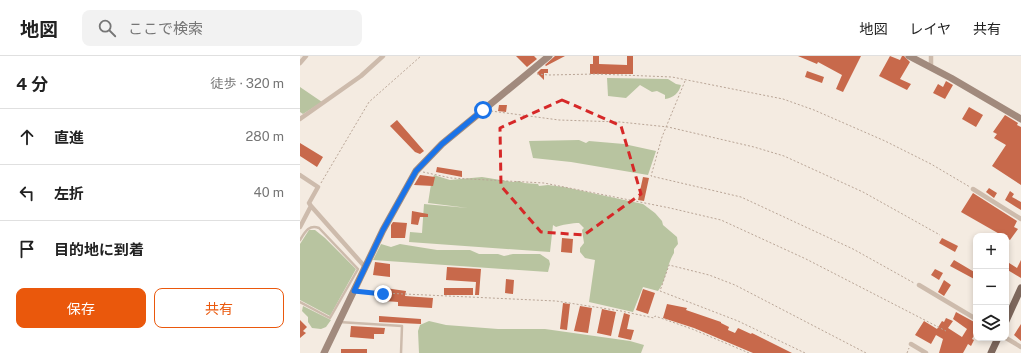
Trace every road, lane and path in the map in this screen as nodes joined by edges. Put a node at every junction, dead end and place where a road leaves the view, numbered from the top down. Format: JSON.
{"nodes":[{"id":1,"x":306,"y":56,"type":"edge"},
{"id":2,"x":384,"y":56,"type":"edge"},
{"id":3,"x":421,"y":56,"type":"edge"},
{"id":4,"x":549,"y":56,"type":"edge"},
{"id":5,"x":909,"y":56,"type":"edge"},
{"id":6,"x":931,"y":56,"type":"edge"},
{"id":7,"x":300,"y":63,"type":"edge"},
{"id":8,"x":931,"y":67,"type":"junction"},
{"id":9,"x":529,"y":72,"type":"junction"},
{"id":10,"x":685,"y":80,"type":"junction"},
{"id":11,"x":483,"y":110,"type":"junction"},
{"id":12,"x":300,"y":119,"type":"edge"},
{"id":13,"x":1021,"y":119,"type":"edge"},
{"id":14,"x":668,"y":127,"type":"junction"},
{"id":15,"x":429,"y":173,"type":"dead end"},
{"id":16,"x":300,"y":175,"type":"edge"},
{"id":17,"x":318,"y":187,"type":"junction"},
{"id":18,"x":973,"y":189,"type":"joint"},
{"id":19,"x":311,"y":206,"type":"junction"},
{"id":20,"x":1021,"y":219,"type":"edge"},
{"id":21,"x":300,"y":226,"type":"edge"},
{"id":22,"x":940,"y":235,"type":"dead end"},
{"id":23,"x":300,"y":240,"type":"edge"},
{"id":24,"x":365,"y":267,"type":"junction"},
{"id":25,"x":919,"y":285,"type":"joint"},
{"id":26,"x":1021,"y":288,"type":"edge"},
{"id":27,"x":354,"y":291,"type":"junction"},
{"id":28,"x":300,"y":302,"type":"edge"},
{"id":29,"x":337,"y":306,"type":"junction"},
{"id":30,"x":345,"y":309,"type":"junction"},
{"id":31,"x":1009,"y":314,"type":"edge"},
{"id":32,"x":973,"y":316,"type":"edge"},
{"id":33,"x":339,"y":322,"type":"junction"},
{"id":34,"x":946,"y":331,"type":"dead end"},
{"id":35,"x":1009,"y":340,"type":"edge"},
{"id":36,"x":997,"y":341,"type":"edge"},
{"id":37,"x":911,"y":344,"type":"dead end"},
{"id":38,"x":1021,"y":347,"type":"edge"},
{"id":39,"x":324,"y":353,"type":"edge"},
{"id":40,"x":401,"y":353,"type":"edge"},
{"id":41,"x":748,"y":353,"type":"edge"},
{"id":42,"x":805,"y":353,"type":"edge"},
{"id":43,"x":866,"y":353,"type":"edge"},
{"id":44,"x":926,"y":353,"type":"edge"},
{"id":45,"x":991,"y":353,"type":"edge"}],
"edges":[{"from":1,"to":7,"type":"street"},
{"from":2,"to":12,"type":"street"},
{"from":3,"to":17,"type":"path"},
{"from":4,"to":9,"type":"street"},
{"from":5,"to":8,"type":"street"},
{"from":6,"to":8,"type":"street"},
{"from":8,"to":13,"type":"street"},
{"from":9,"to":10,"type":"path"},
{"from":9,"to":11,"type":"street"},
{"from":10,"to":14,"type":"path"},
{"from":10,"to":18,"type":"path"},
{"from":11,"to":14,"type":"path"},
{"from":11,"to":24,"type":"street"},
{"from":14,"to":22,"type":"path"},
{"from":14,"to":25,"type":"path"},
{"from":15,"to":34,"type":"path"},
{"from":16,"to":17,"type":"street"},
{"from":17,"to":19,"type":"street"},
{"from":18,"to":20,"type":"street"},
{"from":19,"to":21,"type":"street"},
{"from":19,"to":24,"type":"street"},
{"from":23,"to":29,"type":"lane"},
{"from":24,"to":27,"type":"street"},
{"from":25,"to":32,"type":"street"},
{"from":26,"to":31,"type":"main road"},
{"from":27,"to":30,"type":"street"},
{"from":27,"to":41,"type":"path"},
{"from":28,"to":29,"type":"lane"},
{"from":29,"to":30,"type":"lane"},
{"from":30,"to":33,"type":"street"},
{"from":33,"to":39,"type":"street"},
{"from":33,"to":40,"type":"lane"},
{"from":35,"to":38,"type":"street"},
{"from":36,"to":45,"type":"main road"},
{"from":37,"to":44,"type":"street"},
{"from":42,"to":43,"type":"path"}]}
